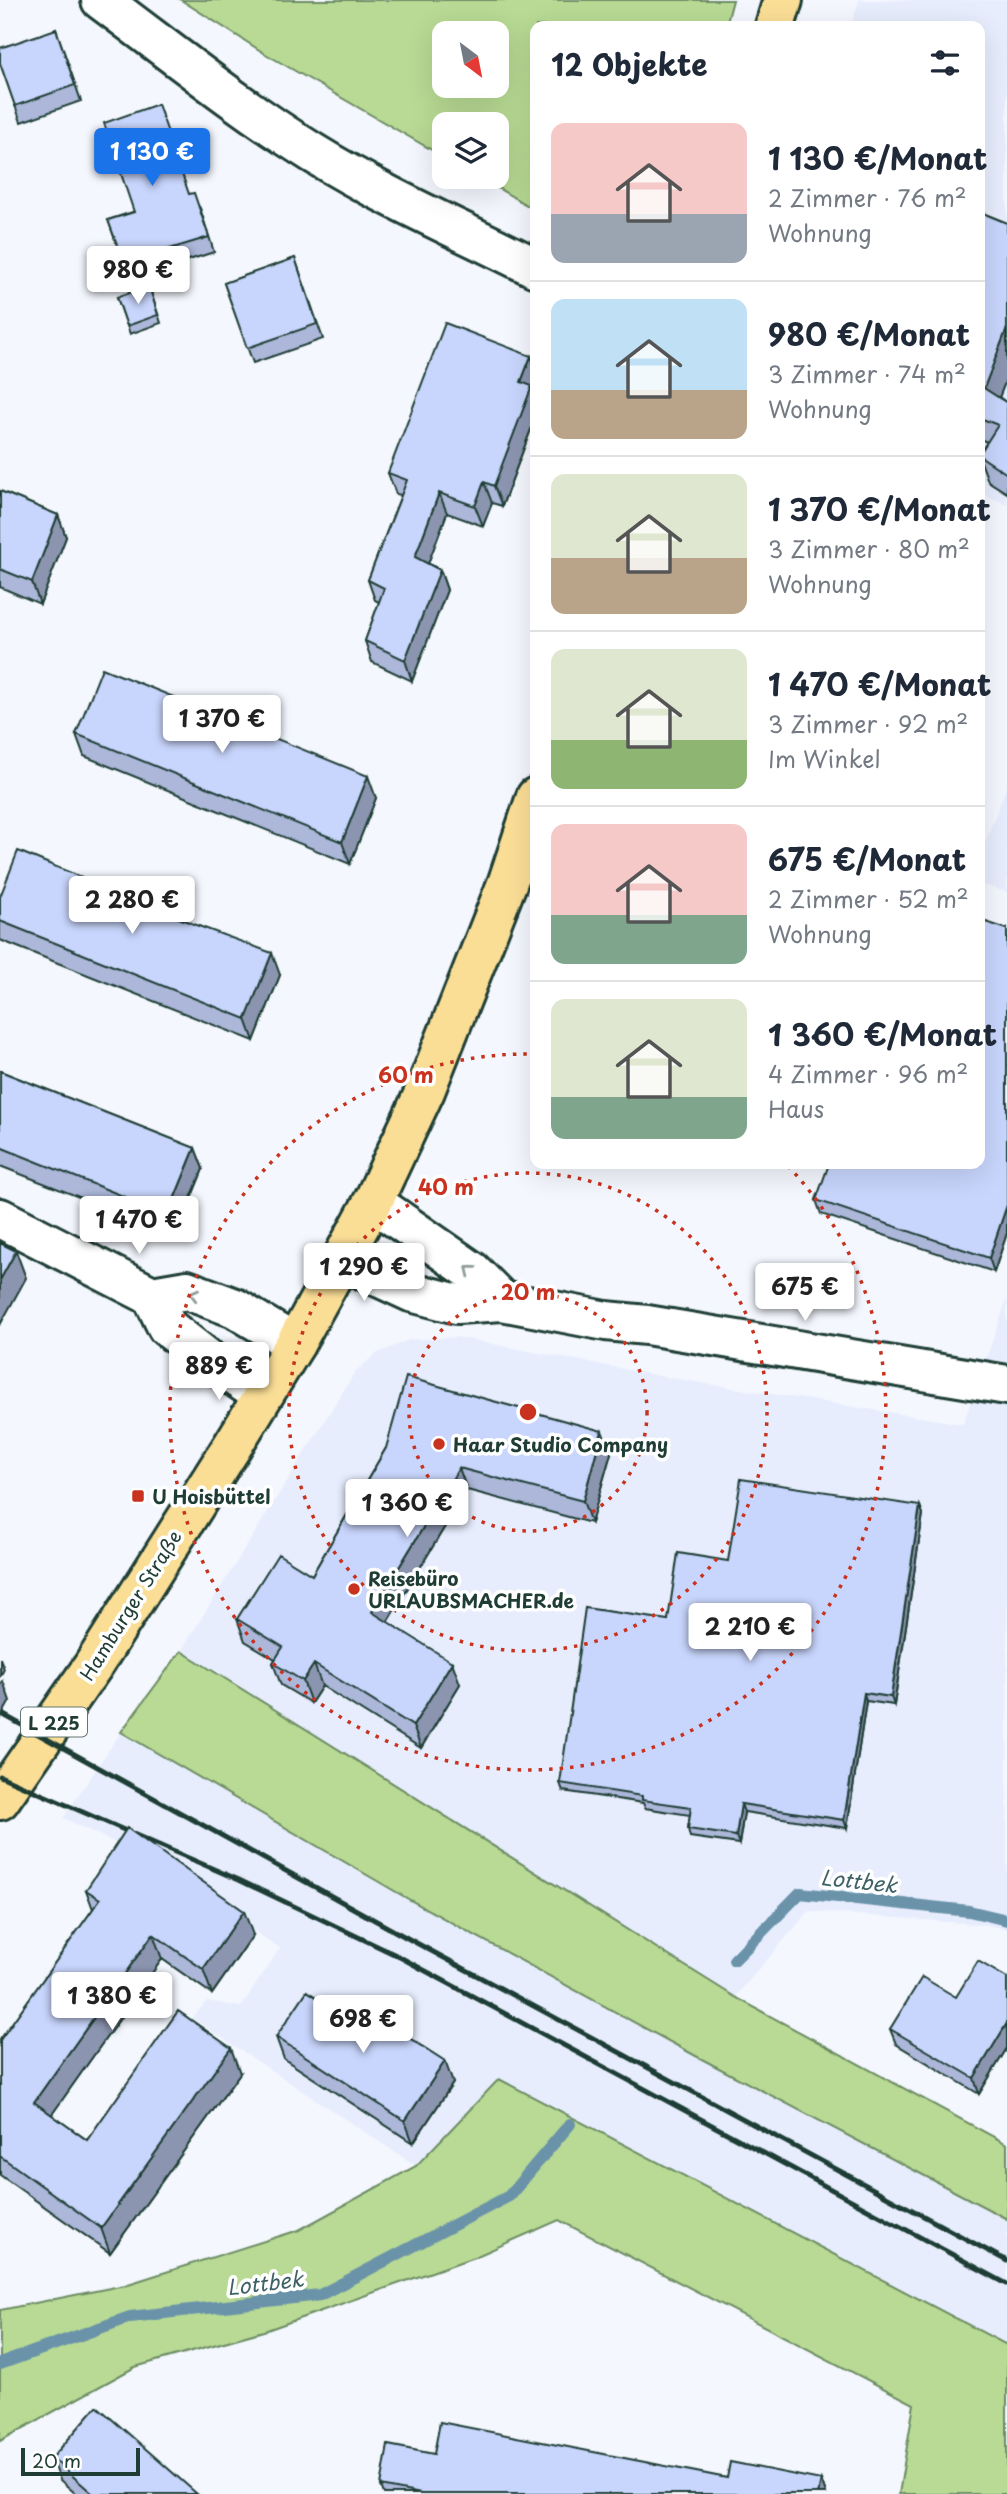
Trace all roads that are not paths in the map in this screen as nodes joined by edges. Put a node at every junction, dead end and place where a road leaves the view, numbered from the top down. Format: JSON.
{"nodes":[{"id":1,"x":101,"y":0,"type":"edge"},
{"id":2,"x":783,"y":0,"type":"edge"},
{"id":3,"x":777,"y":21,"type":"edge"},
{"id":4,"x":530,"y":265,"type":"edge"},
{"id":5,"x":530,"y":815,"type":"edge"},
{"id":6,"x":373,"y":1202,"type":"junction"},
{"id":7,"x":0,"y":1218,"type":"edge"},
{"id":8,"x":342,"y":1260,"type":"junction"},
{"id":9,"x":152,"y":1296,"type":"junction"},
{"id":10,"x":502,"y":1301,"type":"junction"},
{"id":11,"x":295,"y":1344,"type":"junction"},
{"id":12,"x":1007,"y":1385,"type":"edge"},
{"id":13,"x":262,"y":1395,"type":"junction"},
{"id":14,"x":0,"y":1801,"type":"edge"}],
"edges":[{"from":1,"to":4,"type":"street"},
{"from":2,"to":3,"type":"main road"},
{"from":5,"to":6,"type":"main road","name":"Hamburger Straße","number":"L 225"},
{"from":6,"to":8,"type":"main road","name":"Hamburger Straße","number":"L 225"},
{"from":10,"to":6,"type":"street","one_way":true},
{"from":7,"to":9,"type":"street"},
{"from":8,"to":10,"type":"street"},
{"from":8,"to":11,"type":"main road","name":"Hamburger Straße","number":"L 225"},
{"from":11,"to":9,"type":"street","one_way":true},
{"from":9,"to":13,"type":"street"},
{"from":10,"to":12,"type":"street"},
{"from":11,"to":13,"type":"main road","name":"Hamburger Straße","number":"L 225"},
{"from":13,"to":14,"type":"main road","name":"Hamburger Straße","number":"L 225"}]}
